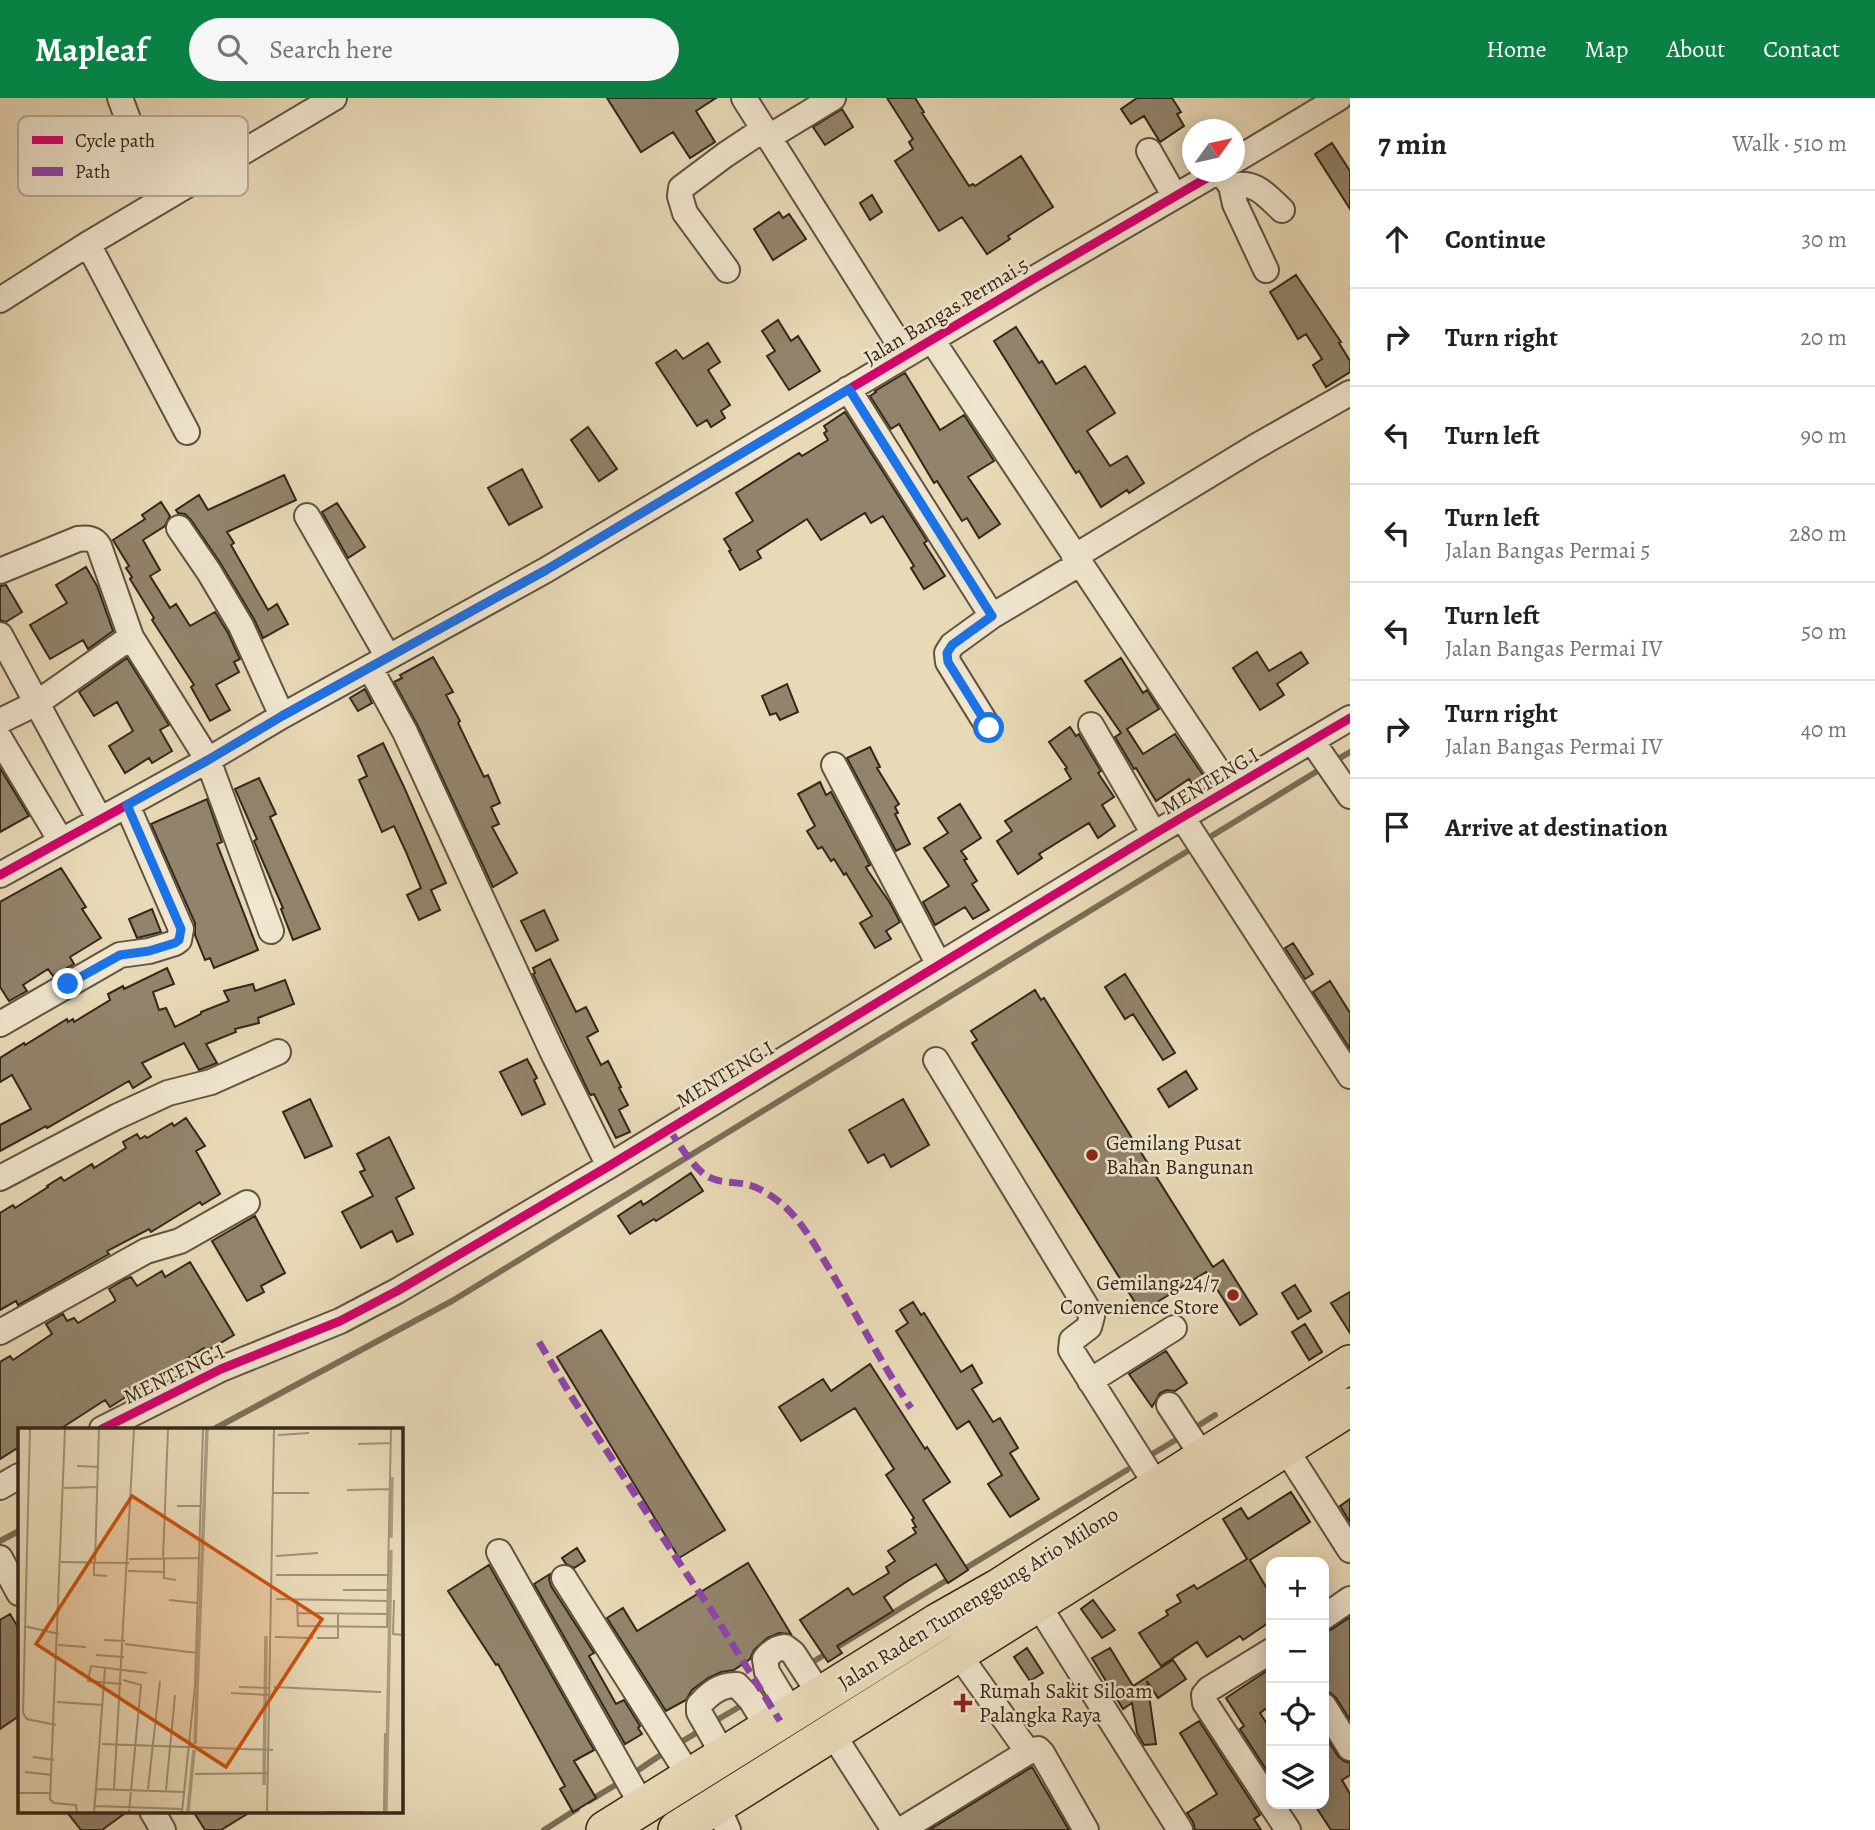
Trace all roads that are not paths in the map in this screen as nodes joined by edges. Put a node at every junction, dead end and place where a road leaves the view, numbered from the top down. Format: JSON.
{"nodes":[{"id":1,"x":120,"y":98,"type":"edge"},
{"id":2,"x":334,"y":98,"type":"edge"},
{"id":3,"x":744,"y":98,"type":"edge"},
{"id":4,"x":833,"y":98,"type":"edge"},
{"id":5,"x":1339,"y":98,"type":"edge"},
{"id":6,"x":127,"y":116,"type":"edge"},
{"id":7,"x":767,"y":133,"type":"junction"},
{"id":8,"x":248,"y":149,"type":"edge"},
{"id":9,"x":1149,"y":151,"type":"dead end"},
{"id":10,"x":1245,"y":154,"type":"edge"},
{"id":11,"x":1208,"y":182,"type":"edge"},
{"id":12,"x":1226,"y":182,"type":"edge"},
{"id":13,"x":1239,"y":182,"type":"edge"},
{"id":14,"x":1174,"y":195,"type":"junction"},
{"id":15,"x":157,"y":196,"type":"edge"},
{"id":16,"x":169,"y":196,"type":"edge"},
{"id":17,"x":159,"y":202,"type":"junction"},
{"id":18,"x":1282,"y":210,"type":"dead end"},
{"id":19,"x":88,"y":244,"type":"junction"},
{"id":20,"x":727,"y":270,"type":"dead end"},
{"id":21,"x":1266,"y":270,"type":"dead end"},
{"id":22,"x":0,"y":300,"type":"edge"},
{"id":23,"x":932,"y":340,"type":"junction"},
{"id":24,"x":905,"y":355,"type":"junction"},
{"id":25,"x":849,"y":389,"type":"junction"},
{"id":26,"x":1350,"y":393,"type":"edge"},
{"id":27,"x":187,"y":432,"type":"dead end"},
{"id":28,"x":307,"y":516,"type":"dead end"},
{"id":29,"x":179,"y":528,"type":"dead end"},
{"id":30,"x":1077,"y":560,"type":"junction"},
{"id":31,"x":0,"y":571,"type":"edge"},
{"id":32,"x":992,"y":616,"type":"junction"},
{"id":33,"x":0,"y":635,"type":"edge"},
{"id":34,"x":131,"y":637,"type":"junction"},
{"id":35,"x":379,"y":663,"type":"junction"},
{"id":36,"x":37,"y":702,"type":"junction"},
{"id":37,"x":282,"y":716,"type":"junction"},
{"id":38,"x":1350,"y":718,"type":"edge"},
{"id":39,"x":0,"y":721,"type":"edge"},
{"id":40,"x":1091,"y":725,"type":"dead end"},
{"id":41,"x":989,"y":728,"type":"dead end"},
{"id":42,"x":0,"y":739,"type":"edge"},
{"id":43,"x":1317,"y":748,"type":"junction"},
{"id":44,"x":208,"y":760,"type":"junction"},
{"id":45,"x":834,"y":765,"type":"dead end"},
{"id":46,"x":1230,"y":789,"type":"junction"},
{"id":47,"x":1346,"y":789,"type":"edge"},
{"id":48,"x":127,"y":805,"type":"junction"},
{"id":49,"x":100,"y":820,"type":"junction"},
{"id":50,"x":1189,"y":827,"type":"junction"},
{"id":51,"x":1154,"y":834,"type":"junction"},
{"id":52,"x":61,"y":841,"type":"junction"},
{"id":53,"x":0,"y":875,"type":"edge"},
{"id":54,"x":271,"y":931,"type":"dead end"},
{"id":55,"x":939,"y":965,"type":"junction"},
{"id":56,"x":0,"y":1024,"type":"edge"},
{"id":57,"x":278,"y":1052,"type":"dead end"},
{"id":58,"x":936,"y":1060,"type":"dead end"},
{"id":59,"x":1350,"y":1076,"type":"edge"},
{"id":60,"x":609,"y":1166,"type":"junction"},
{"id":61,"x":0,"y":1178,"type":"edge"},
{"id":62,"x":247,"y":1203,"type":"dead end"},
{"id":63,"x":1174,"y":1328,"type":"dead end"},
{"id":64,"x":0,"y":1332,"type":"edge"},
{"id":65,"x":1350,"y":1364,"type":"edge"},
{"id":66,"x":1090,"y":1381,"type":"junction"},
{"id":67,"x":1169,"y":1405,"type":"dead end"},
{"id":68,"x":1350,"y":1406,"type":"edge"},
{"id":69,"x":104,"y":1428,"type":"edge"},
{"id":70,"x":1285,"y":1448,"type":"junction"},
{"id":71,"x":1203,"y":1457,"type":"junction"},
{"id":72,"x":18,"y":1477,"type":"edge"},
{"id":73,"x":1157,"y":1486,"type":"junction"},
{"id":74,"x":0,"y":1487,"type":"edge"},
{"id":75,"x":1350,"y":1550,"type":"edge"},
{"id":76,"x":499,"y":1552,"type":"dead end"},
{"id":77,"x":0,"y":1558,"type":"edge"},
{"id":78,"x":564,"y":1578,"type":"dead end"},
{"id":79,"x":18,"y":1591,"type":"edge"},
{"id":80,"x":1350,"y":1599,"type":"edge"},
{"id":81,"x":1037,"y":1603,"type":"junction"},
{"id":82,"x":1329,"y":1613,"type":"edge"},
{"id":83,"x":938,"y":1622,"type":"junction"},
{"id":84,"x":957,"y":1653,"type":"junction"},
{"id":85,"x":1266,"y":1654,"type":"edge"},
{"id":86,"x":794,"y":1713,"type":"junction"},
{"id":87,"x":1329,"y":1714,"type":"edge"},
{"id":88,"x":832,"y":1733,"type":"junction"},
{"id":89,"x":1350,"y":1748,"type":"edge"},
{"id":90,"x":1028,"y":1752,"type":"junction"},
{"id":91,"x":724,"y":1756,"type":"junction"},
{"id":92,"x":690,"y":1777,"type":"junction"},
{"id":93,"x":643,"y":1807,"type":"junction"},
{"id":94,"x":153,"y":1812,"type":"edge"},
{"id":95,"x":723,"y":1817,"type":"edge"},
{"id":96,"x":163,"y":1830,"type":"edge"},
{"id":97,"x":605,"y":1830,"type":"edge"},
{"id":98,"x":677,"y":1830,"type":"edge"},
{"id":99,"x":894,"y":1830,"type":"edge"},
{"id":100,"x":901,"y":1830,"type":"edge"},
{"id":101,"x":1086,"y":1830,"type":"edge"},
{"id":102,"x":1180,"y":1830,"type":"edge"},
{"id":103,"x":1288,"y":1830,"type":"edge"}],
"edges":[{"from":1,"to":6,"type":"street"},
{"from":2,"to":8,"type":"street"},
{"from":3,"to":7,"type":"street"},
{"from":4,"to":7,"type":"street"},
{"from":5,"to":10,"type":"street"},
{"from":7,"to":20,"type":"street"},
{"from":7,"to":24,"type":"street"},
{"from":9,"to":14,"type":"street"},
{"from":11,"to":14,"type":"street","name":"Jalan Bangas Permai 5"},
{"from":12,"to":21,"type":"street"},
{"from":13,"to":18,"type":"street"},
{"from":14,"to":23,"type":"street","name":"Jalan Bangas Permai 5"},
{"from":15,"to":17,"type":"street"},
{"from":16,"to":17,"type":"street"},
{"from":17,"to":19,"type":"street"},
{"from":19,"to":22,"type":"street"},
{"from":19,"to":27,"type":"street"},
{"from":23,"to":24,"type":"street","name":"Jalan Bangas Permai 5"},
{"from":23,"to":30,"type":"street"},
{"from":24,"to":25,"type":"street","name":"Jalan Bangas Permai 5"},
{"from":25,"to":32,"type":"street"},
{"from":25,"to":35,"type":"street","name":"Jalan Bangas Permai 5"},
{"from":26,"to":30,"type":"street"},
{"from":28,"to":35,"type":"street"},
{"from":29,"to":37,"type":"street"},
{"from":30,"to":32,"type":"street"},
{"from":30,"to":46,"type":"street"},
{"from":31,"to":34,"type":"street"},
{"from":32,"to":41,"type":"street"},
{"from":33,"to":36,"type":"street"},
{"from":34,"to":36,"type":"street"},
{"from":34,"to":44,"type":"street"},
{"from":35,"to":37,"type":"street","name":"Jalan Bangas Permai 5"},
{"from":35,"to":60,"type":"street"},
{"from":36,"to":39,"type":"street"},
{"from":36,"to":49,"type":"street"},
{"from":37,"to":44,"type":"street","name":"Jalan Bangas Permai 5"},
{"from":38,"to":43,"type":"street","name":"MENTENG I"},
{"from":40,"to":51,"type":"street"},
{"from":42,"to":52,"type":"street"},
{"from":43,"to":46,"type":"street","name":"MENTENG I"},
{"from":43,"to":47,"type":"street"},
{"from":44,"to":48,"type":"street","name":"Jalan Bangas Permai 5"},
{"from":44,"to":54,"type":"street"},
{"from":45,"to":55,"type":"street"},
{"from":46,"to":50,"type":"street","name":"MENTENG I"},
{"from":48,"to":49,"type":"street","name":"Jalan Bangas Permai 5"},
{"from":48,"to":56,"type":"street"},
{"from":49,"to":52,"type":"street","name":"Jalan Bangas Permai 5"},
{"from":50,"to":51,"type":"street","name":"MENTENG I"},
{"from":50,"to":59,"type":"street"},
{"from":51,"to":55,"type":"street","name":"MENTENG I"},
{"from":52,"to":53,"type":"street","name":"Jalan Bangas Permai 5"},
{"from":55,"to":60,"type":"street","name":"MENTENG I"},
{"from":57,"to":61,"type":"street"},
{"from":58,"to":66,"type":"street"},
{"from":60,"to":69,"type":"street","name":"MENTENG I"},
{"from":62,"to":64,"type":"street"},
{"from":63,"to":66,"type":"street"},
{"from":65,"to":71,"type":"highway","name":"Jalan Raden Tumenggung Ario Milono"},
{"from":66,"to":73,"type":"street"},
{"from":67,"to":71,"type":"street"},
{"from":68,"to":70,"type":"highway","name":"Jalan Raden Tumenggung Ario Milono"},
{"from":70,"to":75,"type":"street"},
{"from":70,"to":81,"type":"highway","name":"Jalan Raden Tumenggung Ario Milono"},
{"from":71,"to":73,"type":"highway","name":"Jalan Raden Tumenggung Ario Milono"},
{"from":72,"to":74,"type":"street"},
{"from":73,"to":83,"type":"highway","name":"Jalan Raden Tumenggung Ario Milono"},
{"from":76,"to":93,"type":"street"},
{"from":77,"to":79,"type":"street"},
{"from":78,"to":92,"type":"street"},
{"from":80,"to":82,"type":"street"},
{"from":81,"to":84,"type":"highway","name":"Jalan Raden Tumenggung Ario Milono"},
{"from":81,"to":102,"type":"street"},
{"from":83,"to":84,"type":"highway"},
{"from":83,"to":86,"type":"highway","name":"Jalan Raden Tumenggung Ario Milono"},
{"from":84,"to":88,"type":"highway","name":"Jalan Raden Tumenggung Ario Milono"},
{"from":84,"to":90,"type":"street"},
{"from":85,"to":103,"type":"street"},
{"from":86,"to":91,"type":"highway","name":"Jalan Raden Tumenggung Ario Milono"},
{"from":86,"to":91,"type":"street"},
{"from":87,"to":89,"type":"street"},
{"from":88,"to":95,"type":"highway","name":"Jalan Raden Tumenggung Ario Milono"},
{"from":88,"to":99,"type":"street"},
{"from":90,"to":100,"type":"street"},
{"from":90,"to":101,"type":"street"},
{"from":91,"to":92,"type":"highway","name":"Jalan Raden Tumenggung Ario Milono"},
{"from":92,"to":93,"type":"highway","name":"Jalan Raden Tumenggung Ario Milono"},
{"from":93,"to":97,"type":"highway","name":"Jalan Raden Tumenggung Ario Milono"},
{"from":94,"to":96,"type":"street"},
{"from":95,"to":98,"type":"highway","name":"Jalan Raden Tumenggung Ario Milono"}]}
